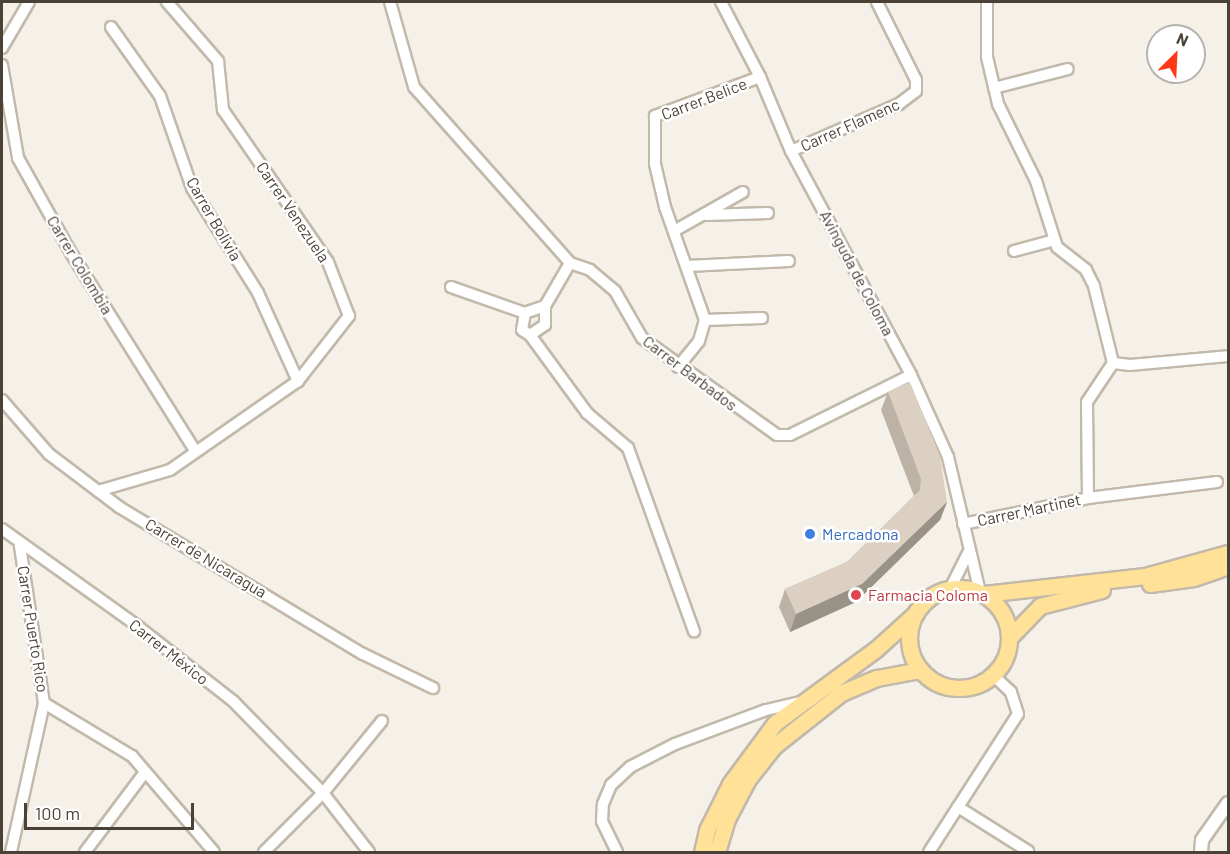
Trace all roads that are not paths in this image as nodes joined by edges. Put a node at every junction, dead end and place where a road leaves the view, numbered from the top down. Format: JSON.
{"nodes":[{"id":1,"x":29,"y":2,"type":"edge"},
{"id":2,"x":167,"y":2,"type":"edge"},
{"id":3,"x":390,"y":2,"type":"edge"},
{"id":4,"x":721,"y":2,"type":"edge"},
{"id":5,"x":876,"y":2,"type":"edge"},
{"id":6,"x":987,"y":2,"type":"edge"},
{"id":7,"x":111,"y":27,"type":"dead end"},
{"id":8,"x":2,"y":48,"type":"edge"},
{"id":9,"x":2,"y":65,"type":"edge"},
{"id":10,"x":1068,"y":69,"type":"dead end"},
{"id":11,"x":760,"y":77,"type":"junction"},
{"id":12,"x":994,"y":88,"type":"junction"},
{"id":13,"x":791,"y":151,"type":"junction"},
{"id":14,"x":743,"y":192,"type":"dead end"},
{"id":15,"x":768,"y":213,"type":"dead end"},
{"id":16,"x":706,"y":215,"type":"junction"},
{"id":17,"x":674,"y":231,"type":"junction"},
{"id":18,"x":1054,"y":240,"type":"junction"},
{"id":19,"x":1014,"y":251,"type":"dead end"},
{"id":20,"x":789,"y":261,"type":"dead end"},
{"id":21,"x":570,"y":263,"type":"junction"},
{"id":22,"x":687,"y":266,"type":"junction"},
{"id":23,"x":451,"y":287,"type":"dead end"},
{"id":24,"x":545,"y":306,"type":"junction"},
{"id":25,"x":525,"y":313,"type":"junction"},
{"id":26,"x":762,"y":318,"type":"dead end"},
{"id":27,"x":705,"y":320,"type":"junction"},
{"id":28,"x":531,"y":335,"type":"junction"},
{"id":29,"x":1228,"y":356,"type":"edge"},
{"id":30,"x":1113,"y":363,"type":"junction"},
{"id":31,"x":678,"y":367,"type":"junction"},
{"id":32,"x":911,"y":375,"type":"junction"},
{"id":33,"x":298,"y":381,"type":"junction"},
{"id":34,"x":2,"y":400,"type":"edge"},
{"id":35,"x":195,"y":452,"type":"junction"},
{"id":36,"x":1217,"y":482,"type":"dead end"},
{"id":37,"x":98,"y":491,"type":"junction"},
{"id":38,"x":1088,"y":498,"type":"junction"},
{"id":39,"x":963,"y":524,"type":"junction"},
{"id":40,"x":2,"y":529,"type":"edge"},
{"id":41,"x":20,"y":546,"type":"junction"},
{"id":42,"x":968,"y":553,"type":"junction"},
{"id":43,"x":1228,"y":564,"type":"edge"},
{"id":44,"x":950,"y":589,"type":"junction"},
{"id":45,"x":982,"y":593,"type":"junction"},
{"id":46,"x":916,"y":613,"type":"junction"},
{"id":47,"x":694,"y":631,"type":"dead end"},
{"id":48,"x":1010,"y":637,"type":"junction"},
{"id":49,"x":920,"y":670,"type":"junction"},
{"id":50,"x":993,"y":675,"type":"junction"},
{"id":51,"x":433,"y":688,"type":"dead end"},
{"id":52,"x":803,"y":701,"type":"junction"},
{"id":53,"x":44,"y":703,"type":"junction"},
{"id":54,"x":382,"y":721,"type":"dead end"},
{"id":55,"x":146,"y":771,"type":"junction"},
{"id":56,"x":322,"y":793,"type":"junction"},
{"id":57,"x":1228,"y":803,"type":"edge"},
{"id":58,"x":958,"y":807,"type":"junction"},
{"id":59,"x":1028,"y":851,"type":"edge"},
{"id":60,"x":11,"y":852,"type":"edge"},
{"id":61,"x":85,"y":852,"type":"edge"},
{"id":62,"x":214,"y":852,"type":"edge"},
{"id":63,"x":264,"y":852,"type":"edge"},
{"id":64,"x":369,"y":852,"type":"edge"},
{"id":65,"x":618,"y":852,"type":"edge"},
{"id":66,"x":702,"y":852,"type":"edge"},
{"id":67,"x":717,"y":852,"type":"edge"},
{"id":68,"x":929,"y":852,"type":"edge"},
{"id":69,"x":1202,"y":852,"type":"edge"}],
"edges":[{"from":1,"to":8,"type":"street"},
{"from":2,"to":33,"type":"street","name":"Carrer Venezuela"},
{"from":3,"to":21,"type":"street"},
{"from":4,"to":11,"type":"street","name":"Avinguda de Coloma"},
{"from":5,"to":13,"type":"street","name":"Carrer Flamenc"},
{"from":6,"to":12,"type":"street"},
{"from":7,"to":33,"type":"street","name":"Carrer Bolivia"},
{"from":9,"to":35,"type":"street","name":"Carrer Colombia"},
{"from":10,"to":12,"type":"street"},
{"from":11,"to":13,"type":"street","name":"Avinguda de Coloma"},
{"from":11,"to":17,"type":"street","name":"Carrer Belice"},
{"from":12,"to":18,"type":"street"},
{"from":13,"to":32,"type":"street","name":"Avinguda de Coloma"},
{"from":14,"to":16,"type":"street"},
{"from":15,"to":16,"type":"street"},
{"from":16,"to":17,"type":"street"},
{"from":17,"to":22,"type":"street","name":"Carrer Belice"},
{"from":18,"to":19,"type":"street"},
{"from":18,"to":30,"type":"street"},
{"from":20,"to":22,"type":"street"},
{"from":21,"to":24,"type":"street"},
{"from":21,"to":31,"type":"street","name":"Carrer Barbados"},
{"from":22,"to":27,"type":"street","name":"Carrer Belice"},
{"from":23,"to":25,"type":"street"},
{"from":24,"to":25,"type":"street"},
{"from":24,"to":28,"type":"street"},
{"from":25,"to":28,"type":"street"},
{"from":26,"to":27,"type":"street"},
{"from":27,"to":31,"type":"street"},
{"from":28,"to":47,"type":"street"},
{"from":29,"to":30,"type":"street"},
{"from":30,"to":38,"type":"street","name":"Carrer Martinet"},
{"from":31,"to":32,"type":"street","name":"Carrer Barbados"},
{"from":32,"to":39,"type":"street","name":"Avinguda de Coloma"},
{"from":33,"to":35,"type":"street","name":"Carrer Venezuela"},
{"from":34,"to":37,"type":"street","name":"Carrer de Nicaragua"},
{"from":35,"to":37,"type":"street","name":"Carrer Venezuela"},
{"from":36,"to":38,"type":"street"},
{"from":37,"to":51,"type":"street","name":"Carrer de Nicaragua"},
{"from":38,"to":39,"type":"street","name":"Carrer Martinet"},
{"from":39,"to":42,"type":"street","name":"Avinguda de Coloma"},
{"from":40,"to":41,"type":"street","name":"Carrer México"},
{"from":41,"to":53,"type":"street","name":"Carrer Puerto Rico"},
{"from":41,"to":56,"type":"street","name":"Carrer México"},
{"from":42,"to":44,"type":"street"},
{"from":42,"to":45,"type":"street","name":"Avinguda de Coloma"},
{"from":43,"to":45,"type":"main road"},
{"from":43,"to":48,"type":"main road"},
{"from":44,"to":45,"type":"main road"},
{"from":44,"to":46,"type":"main road"},
{"from":45,"to":48,"type":"main road"},
{"from":46,"to":49,"type":"main road"},
{"from":46,"to":52,"type":"main road"},
{"from":48,"to":50,"type":"main road"},
{"from":49,"to":50,"type":"main road"},
{"from":49,"to":67,"type":"main road"},
{"from":50,"to":58,"type":"street"},
{"from":52,"to":65,"type":"street"},
{"from":52,"to":66,"type":"main road"},
{"from":53,"to":55,"type":"street"},
{"from":53,"to":60,"type":"street","name":"Carrer Puerto Rico"},
{"from":54,"to":56,"type":"street"},
{"from":55,"to":61,"type":"street"},
{"from":55,"to":62,"type":"street"},
{"from":56,"to":63,"type":"street"},
{"from":56,"to":64,"type":"street","name":"Carrer México"},
{"from":57,"to":69,"type":"street"},
{"from":58,"to":59,"type":"street"},
{"from":58,"to":68,"type":"street"}]}
